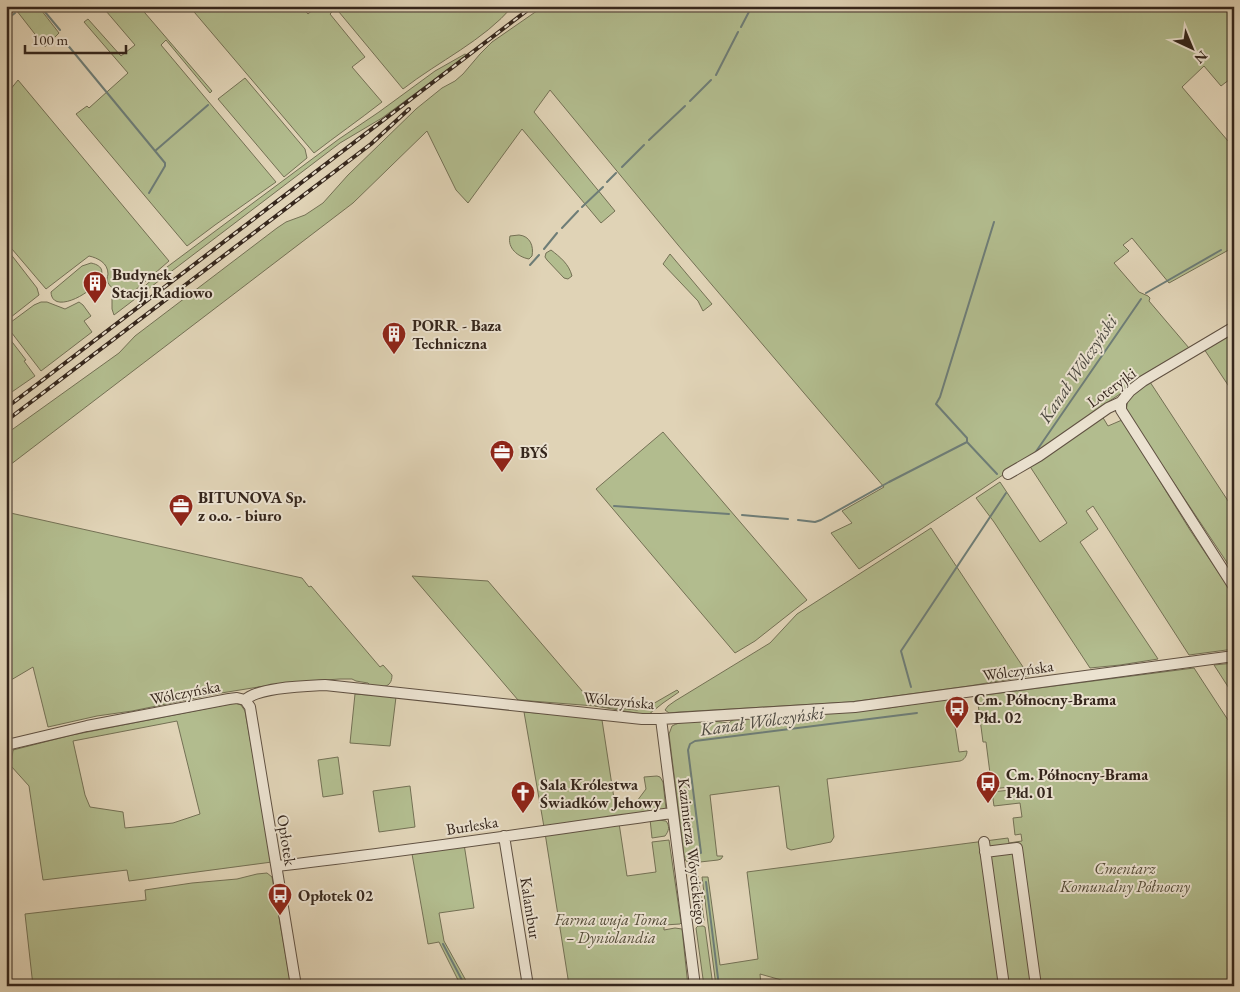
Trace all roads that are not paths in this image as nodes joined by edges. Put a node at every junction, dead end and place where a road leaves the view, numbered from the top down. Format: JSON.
{"nodes":[{"id":1,"x":1234,"y":327,"type":"edge"},
{"id":2,"x":1121,"y":402,"type":"junction"},
{"id":3,"x":1008,"y":474,"type":"dead end"},
{"id":4,"x":1234,"y":587,"type":"edge"},
{"id":5,"x":1234,"y":656,"type":"edge"},
{"id":6,"x":245,"y":700,"type":"junction"},
{"id":7,"x":661,"y":719,"type":"junction"},
{"id":8,"x":6,"y":743,"type":"edge"},
{"id":9,"x":672,"y":813,"type":"junction"},
{"id":10,"x":504,"y":836,"type":"junction"},
{"id":11,"x":277,"y":866,"type":"junction"},
{"id":12,"x":296,"y":986,"type":"edge"},
{"id":13,"x":528,"y":986,"type":"edge"},
{"id":14,"x":695,"y":986,"type":"edge"},
{"id":15,"x":1004,"y":986,"type":"edge"},
{"id":16,"x":1036,"y":986,"type":"edge"}],
"edges":[{"from":1,"to":2,"type":"street","name":"Loteryjki"},
{"from":2,"to":3,"type":"street","name":"Loteryjki"},
{"from":2,"to":4,"type":"street"},
{"from":5,"to":7,"type":"street","name":"Wólczyńska"},
{"from":6,"to":7,"type":"street","name":"Wólczyńska"},
{"from":6,"to":8,"type":"street","name":"Wólczyńska"},
{"from":6,"to":11,"type":"street","name":"Opłotek"},
{"from":7,"to":9,"type":"street","name":"Kazimierza Wóycickiego"},
{"from":9,"to":10,"type":"street","name":"Burleska"},
{"from":9,"to":14,"type":"street","name":"Kazimierza Wóycickiego"},
{"from":10,"to":11,"type":"street","name":"Burleska"},
{"from":10,"to":13,"type":"street","name":"Kalambur"},
{"from":11,"to":12,"type":"street","name":"Opłotek"},
{"from":15,"to":16,"type":"street"}]}
